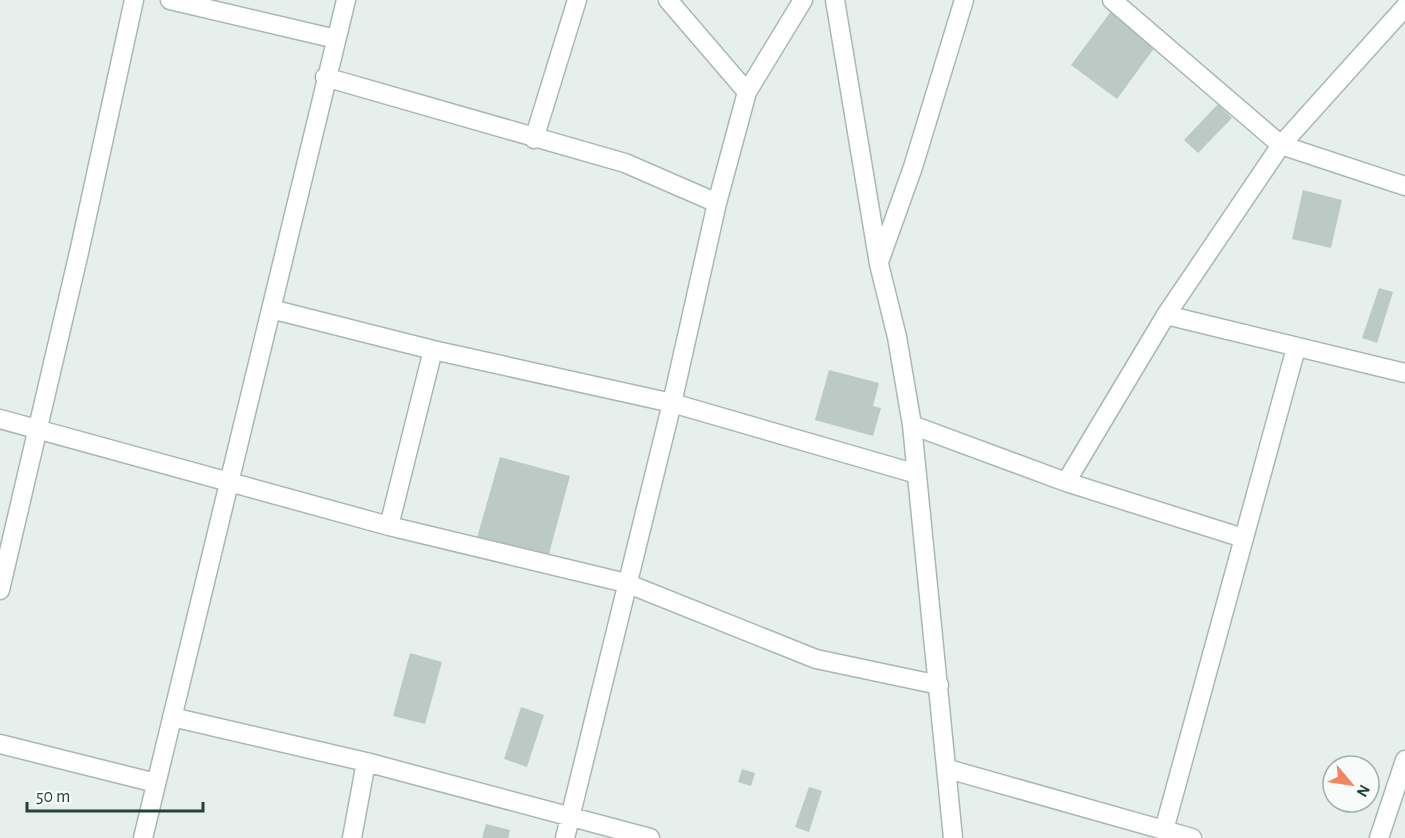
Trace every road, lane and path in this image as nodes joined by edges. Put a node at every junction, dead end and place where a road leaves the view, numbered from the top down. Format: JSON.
{"nodes":[{"id":1,"x":134,"y":0,"type":"edge"},
{"id":2,"x":170,"y":0,"type":"edge"},
{"id":3,"x":346,"y":0,"type":"edge"},
{"id":4,"x":577,"y":0,"type":"edge"},
{"id":5,"x":668,"y":0,"type":"edge"},
{"id":6,"x":803,"y":0,"type":"edge"},
{"id":7,"x":835,"y":0,"type":"edge"},
{"id":8,"x":964,"y":0,"type":"edge"},
{"id":9,"x":1112,"y":0,"type":"edge"},
{"id":10,"x":1405,"y":7,"type":"edge"},
{"id":11,"x":336,"y":39,"type":"junction"},
{"id":12,"x":325,"y":77,"type":"junction"},
{"id":13,"x":747,"y":92,"type":"junction"},
{"id":14,"x":534,"y":139,"type":"junction"},
{"id":15,"x":1281,"y":145,"type":"junction"},
{"id":16,"x":1405,"y":186,"type":"edge"},
{"id":17,"x":717,"y":203,"type":"junction"},
{"id":18,"x":879,"y":264,"type":"junction"},
{"id":19,"x":271,"y":309,"type":"junction"},
{"id":20,"x":1166,"y":315,"type":"junction"},
{"id":21,"x":1296,"y":348,"type":"junction"},
{"id":22,"x":433,"y":350,"type":"junction"},
{"id":23,"x":1405,"y":373,"type":"edge"},
{"id":24,"x":672,"y":403,"type":"junction"},
{"id":25,"x":0,"y":419,"type":"edge"},
{"id":26,"x":912,"y":425,"type":"junction"},
{"id":27,"x":39,"y":430,"type":"junction"},
{"id":28,"x":917,"y":474,"type":"junction"},
{"id":29,"x":229,"y":482,"type":"junction"},
{"id":30,"x":1066,"y":482,"type":"junction"},
{"id":31,"x":388,"y":526,"type":"junction"},
{"id":32,"x":1243,"y":538,"type":"junction"},
{"id":33,"x":626,"y":584,"type":"junction"},
{"id":34,"x":0,"y":590,"type":"edge"},
{"id":35,"x":939,"y":684,"type":"junction"},
{"id":36,"x":172,"y":717,"type":"junction"},
{"id":37,"x":0,"y":744,"type":"edge"},
{"id":38,"x":1405,"y":760,"type":"edge"},
{"id":39,"x":366,"y":762,"type":"junction"},
{"id":40,"x":948,"y":769,"type":"junction"},
{"id":41,"x":156,"y":783,"type":"junction"},
{"id":42,"x":569,"y":818,"type":"junction"},
{"id":43,"x":1164,"y":830,"type":"junction"},
{"id":44,"x":143,"y":838,"type":"edge"},
{"id":45,"x":351,"y":838,"type":"edge"},
{"id":46,"x":565,"y":838,"type":"edge"},
{"id":47,"x":650,"y":838,"type":"edge"},
{"id":48,"x":953,"y":838,"type":"edge"},
{"id":49,"x":1192,"y":838,"type":"edge"},
{"id":50,"x":1379,"y":838,"type":"edge"}],
"edges":[{"from":1,"to":27,"type":"street"},
{"from":2,"to":11,"type":"street"},
{"from":3,"to":11,"type":"street"},
{"from":4,"to":14,"type":"street"},
{"from":5,"to":13,"type":"street"},
{"from":6,"to":13,"type":"street"},
{"from":7,"to":18,"type":"street"},
{"from":8,"to":18,"type":"street"},
{"from":9,"to":15,"type":"street"},
{"from":10,"to":15,"type":"street"},
{"from":11,"to":12,"type":"street"},
{"from":12,"to":14,"type":"street"},
{"from":12,"to":19,"type":"street"},
{"from":13,"to":17,"type":"street"},
{"from":14,"to":17,"type":"street"},
{"from":15,"to":16,"type":"street"},
{"from":15,"to":20,"type":"street"},
{"from":17,"to":24,"type":"street"},
{"from":18,"to":26,"type":"street"},
{"from":19,"to":22,"type":"street"},
{"from":19,"to":29,"type":"street"},
{"from":20,"to":21,"type":"street"},
{"from":20,"to":30,"type":"street"},
{"from":21,"to":23,"type":"street"},
{"from":21,"to":32,"type":"street"},
{"from":22,"to":24,"type":"street"},
{"from":22,"to":31,"type":"street"},
{"from":24,"to":28,"type":"street"},
{"from":24,"to":33,"type":"street"},
{"from":25,"to":27,"type":"street"},
{"from":26,"to":28,"type":"street"},
{"from":26,"to":30,"type":"street"},
{"from":27,"to":29,"type":"street"},
{"from":27,"to":34,"type":"street"},
{"from":28,"to":35,"type":"street"},
{"from":29,"to":31,"type":"street"},
{"from":29,"to":36,"type":"street"},
{"from":30,"to":32,"type":"street"},
{"from":31,"to":33,"type":"street"},
{"from":32,"to":43,"type":"street"},
{"from":33,"to":35,"type":"street"},
{"from":33,"to":42,"type":"street"},
{"from":35,"to":40,"type":"street"},
{"from":36,"to":39,"type":"street"},
{"from":36,"to":41,"type":"street"},
{"from":37,"to":41,"type":"street"},
{"from":38,"to":50,"type":"street"},
{"from":39,"to":42,"type":"street"},
{"from":39,"to":45,"type":"street"},
{"from":40,"to":43,"type":"street"},
{"from":40,"to":48,"type":"street"},
{"from":41,"to":44,"type":"street"},
{"from":42,"to":46,"type":"street"},
{"from":42,"to":47,"type":"street"},
{"from":43,"to":49,"type":"street"}]}
